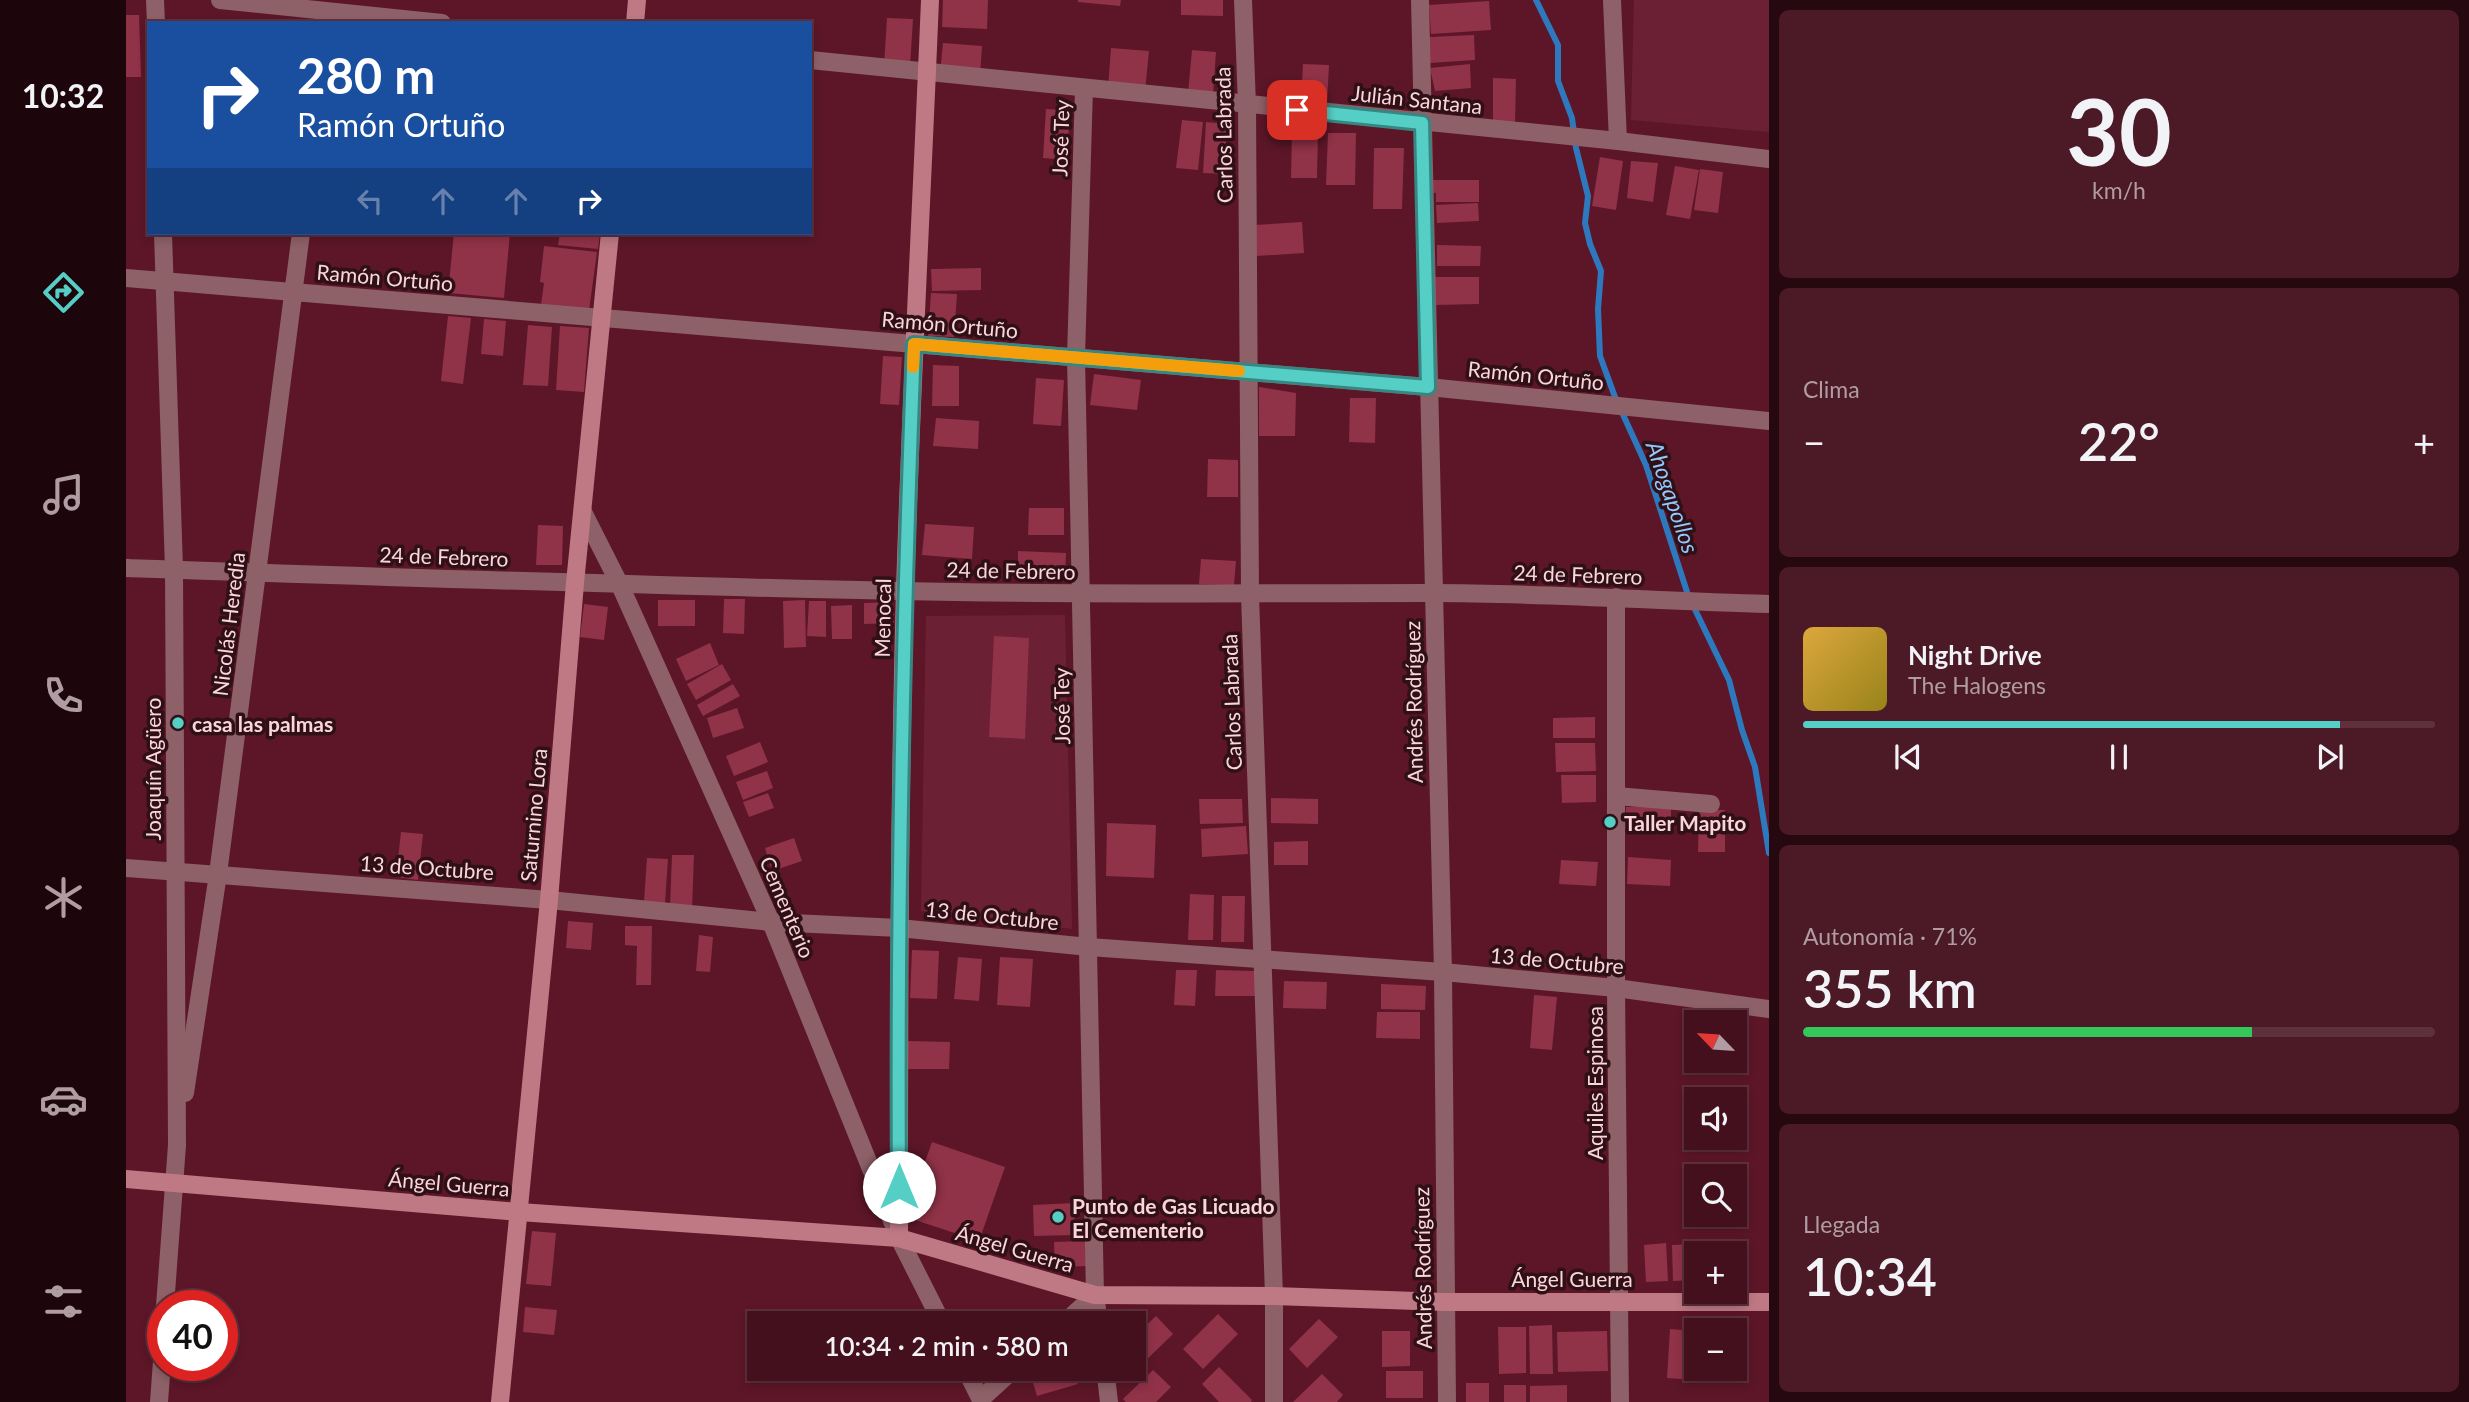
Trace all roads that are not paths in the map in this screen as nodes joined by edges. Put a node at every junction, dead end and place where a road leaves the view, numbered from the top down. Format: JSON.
{"nodes":[{"id":1,"x":155,"y":0,"type":"edge"},
{"id":2,"x":220,"y":0,"type":"edge"},
{"id":3,"x":637,"y":0,"type":"edge"},
{"id":4,"x":930,"y":0,"type":"edge"},
{"id":5,"x":1243,"y":0,"type":"edge"},
{"id":6,"x":1420,"y":0,"type":"edge"},
{"id":7,"x":1612,"y":0,"type":"edge"},
{"id":8,"x":334,"y":11,"type":"edge"},
{"id":9,"x":156,"y":21,"type":"edge"},
{"id":10,"x":424,"y":21,"type":"edge"},
{"id":11,"x":635,"y":21,"type":"edge"},
{"id":12,"x":812,"y":60,"type":"edge"},
{"id":13,"x":927,"y":72,"type":"junction"},
{"id":14,"x":1084,"y":88,"type":"junction"},
{"id":15,"x":1247,"y":105,"type":"junction"},
{"id":16,"x":1422,"y":123,"type":"junction"},
{"id":17,"x":1618,"y":141,"type":"junction"},
{"id":18,"x":1769,"y":159,"type":"edge"},
{"id":19,"x":163,"y":235,"type":"edge"},
{"id":20,"x":301,"y":235,"type":"edge"},
{"id":21,"x":610,"y":235,"type":"edge"},
{"id":22,"x":126,"y":278,"type":"edge"},
{"id":23,"x":164,"y":281,"type":"junction"},
{"id":24,"x":292,"y":292,"type":"junction"},
{"id":25,"x":600,"y":317,"type":"junction"},
{"id":26,"x":914,"y":344,"type":"junction"},
{"id":27,"x":1076,"y":357,"type":"junction"},
{"id":28,"x":1248,"y":372,"type":"junction"},
{"id":29,"x":1428,"y":387,"type":"junction"},
{"id":30,"x":1769,"y":421,"type":"edge"},
{"id":31,"x":583,"y":512,"type":"junction"},
{"id":32,"x":126,"y":568,"type":"edge"},
{"id":33,"x":174,"y":569,"type":"junction"},
{"id":34,"x":258,"y":572,"type":"junction"},
{"id":35,"x":575,"y":583,"type":"junction"},
{"id":36,"x":620,"y":585,"type":"junction"},
{"id":37,"x":905,"y":592,"type":"junction"},
{"id":38,"x":1082,"y":593,"type":"junction"},
{"id":39,"x":1433,"y":593,"type":"junction"},
{"id":40,"x":1250,"y":594,"type":"junction"},
{"id":41,"x":1616,"y":597,"type":"junction"},
{"id":42,"x":1769,"y":604,"type":"edge"},
{"id":43,"x":1616,"y":796,"type":"junction"},
{"id":44,"x":1711,"y":804,"type":"dead end"},
{"id":45,"x":126,"y":868,"type":"edge"},
{"id":46,"x":174,"y":872,"type":"junction"},
{"id":47,"x":218,"y":874,"type":"junction"},
{"id":48,"x":549,"y":900,"type":"junction"},
{"id":49,"x":771,"y":922,"type":"junction"},
{"id":50,"x":899,"y":928,"type":"junction"},
{"id":51,"x":1089,"y":947,"type":"junction"},
{"id":52,"x":1263,"y":961,"type":"junction"},
{"id":53,"x":1443,"y":972,"type":"junction"},
{"id":54,"x":1616,"y":988,"type":"junction"},
{"id":55,"x":1769,"y":1009,"type":"edge"},
{"id":56,"x":177,"y":1145,"type":"junction"},
{"id":57,"x":126,"y":1179,"type":"edge"},
{"id":58,"x":173,"y":1183,"type":"junction"},
{"id":59,"x":519,"y":1212,"type":"junction"},
{"id":60,"x":899,"y":1238,"type":"junction"},
{"id":61,"x":166,"y":1290,"type":"edge"},
{"id":62,"x":1095,"y":1295,"type":"junction"},
{"id":63,"x":1274,"y":1296,"type":"junction"},
{"id":64,"x":1445,"y":1301,"type":"junction"},
{"id":65,"x":1618,"y":1301,"type":"junction"},
{"id":66,"x":1769,"y":1301,"type":"edge"},
{"id":67,"x":936,"y":1311,"type":"edge"},
{"id":68,"x":1077,"y":1311,"type":"edge"},
{"id":69,"x":1097,"y":1311,"type":"edge"},
{"id":70,"x":161,"y":1381,"type":"edge"},
{"id":71,"x":971,"y":1381,"type":"edge"},
{"id":72,"x":1002,"y":1381,"type":"edge"},
{"id":73,"x":1107,"y":1381,"type":"edge"},
{"id":74,"x":981,"y":1401,"type":"edge"},
{"id":75,"x":159,"y":1402,"type":"edge"},
{"id":76,"x":500,"y":1402,"type":"edge"},
{"id":77,"x":1109,"y":1402,"type":"edge"},
{"id":78,"x":1274,"y":1402,"type":"edge"},
{"id":79,"x":1447,"y":1402,"type":"edge"},
{"id":80,"x":1620,"y":1402,"type":"edge"}],
"edges":[{"from":1,"to":9,"type":"street"},
{"from":2,"to":8,"type":"street"},
{"from":3,"to":11,"type":"street"},
{"from":4,"to":13,"type":"street","name":"Menocal"},
{"from":5,"to":15,"type":"street","name":"Carlos Labrada"},
{"from":6,"to":16,"type":"street","name":"Andrés Rodríguez"},
{"from":7,"to":17,"type":"street"},
{"from":8,"to":10,"type":"street"},
{"from":12,"to":13,"type":"street","name":"Julián Santana"},
{"from":13,"to":14,"type":"street","name":"Julián Santana"},
{"from":13,"to":26,"type":"street","name":"Menocal"},
{"from":14,"to":15,"type":"street","name":"Julián Santana"},
{"from":14,"to":27,"type":"street","name":"José Tey"},
{"from":15,"to":16,"type":"street","name":"Julián Santana"},
{"from":15,"to":28,"type":"street","name":"Carlos Labrada"},
{"from":16,"to":17,"type":"street","name":"Julián Santana"},
{"from":16,"to":29,"type":"street","name":"Andrés Rodríguez"},
{"from":17,"to":18,"type":"street","name":"Julián Santana"},
{"from":19,"to":23,"type":"street","name":"Joaquín Agüero"},
{"from":20,"to":24,"type":"street","name":"Nicolás Heredia"},
{"from":21,"to":25,"type":"street","name":"Saturnino Lora"},
{"from":22,"to":23,"type":"street","name":"Ramón Ortuño"},
{"from":23,"to":24,"type":"street","name":"Ramón Ortuño"},
{"from":23,"to":33,"type":"street","name":"Joaquín Agüero"},
{"from":24,"to":25,"type":"street","name":"Ramón Ortuño"},
{"from":24,"to":34,"type":"street","name":"Nicolás Heredia"},
{"from":25,"to":26,"type":"street","name":"Ramón Ortuño"},
{"from":25,"to":31,"type":"street","name":"Saturnino Lora"},
{"from":26,"to":27,"type":"street","name":"Ramón Ortuño"},
{"from":26,"to":37,"type":"street","name":"Menocal"},
{"from":27,"to":28,"type":"street","name":"Ramón Ortuño"},
{"from":27,"to":38,"type":"street","name":"José Tey"},
{"from":28,"to":29,"type":"street","name":"Ramón Ortuño"},
{"from":28,"to":40,"type":"street","name":"Carlos Labrada"},
{"from":29,"to":30,"type":"street","name":"Ramón Ortuño"},
{"from":29,"to":39,"type":"street","name":"Andrés Rodríguez"},
{"from":31,"to":35,"type":"street","name":"Saturnino Lora"},
{"from":31,"to":36,"type":"street","name":"Cementerio"},
{"from":32,"to":33,"type":"street","name":"24 de Febrero"},
{"from":33,"to":34,"type":"street","name":"24 de Febrero"},
{"from":33,"to":46,"type":"street","name":"Joaquín Agüero"},
{"from":34,"to":35,"type":"street","name":"24 de Febrero"},
{"from":34,"to":47,"type":"street","name":"Nicolás Heredia"},
{"from":35,"to":36,"type":"street","name":"24 de Febrero"},
{"from":35,"to":48,"type":"street","name":"Saturnino Lora"},
{"from":36,"to":37,"type":"street","name":"24 de Febrero"},
{"from":36,"to":49,"type":"street","name":"Cementerio"},
{"from":37,"to":38,"type":"street","name":"24 de Febrero"},
{"from":37,"to":50,"type":"street","name":"Menocal"},
{"from":38,"to":40,"type":"street","name":"24 de Febrero"},
{"from":38,"to":51,"type":"street","name":"José Tey"},
{"from":39,"to":40,"type":"street","name":"24 de Febrero"},
{"from":39,"to":41,"type":"street","name":"24 de Febrero"},
{"from":39,"to":53,"type":"street","name":"Andrés Rodríguez"},
{"from":40,"to":52,"type":"street","name":"Carlos Labrada"},
{"from":41,"to":42,"type":"street","name":"24 de Febrero"},
{"from":41,"to":43,"type":"street","name":"Aquiles Espinosa"},
{"from":43,"to":44,"type":"street"},
{"from":43,"to":54,"type":"street","name":"Aquiles Espinosa"},
{"from":45,"to":46,"type":"street","name":"13 de Octubre"},
{"from":46,"to":47,"type":"street","name":"13 de Octubre"},
{"from":46,"to":56,"type":"street","name":"Joaquín Agüero"},
{"from":47,"to":48,"type":"street","name":"13 de Octubre"},
{"from":47,"to":56,"type":"street","name":"Nicolás Heredia"},
{"from":48,"to":49,"type":"street","name":"13 de Octubre"},
{"from":48,"to":59,"type":"street","name":"Saturnino Lora"},
{"from":49,"to":50,"type":"street","name":"13 de Octubre"},
{"from":49,"to":60,"type":"street","name":"Cementerio"},
{"from":50,"to":51,"type":"street","name":"13 de Octubre"},
{"from":50,"to":60,"type":"street","name":"Menocal"},
{"from":51,"to":52,"type":"street","name":"13 de Octubre"},
{"from":51,"to":62,"type":"street","name":"José Tey"},
{"from":52,"to":53,"type":"street","name":"13 de Octubre"},
{"from":52,"to":63,"type":"street","name":"Carlos Labrada"},
{"from":53,"to":54,"type":"street","name":"13 de Octubre"},
{"from":53,"to":64,"type":"street","name":"Andrés Rodríguez"},
{"from":54,"to":55,"type":"street","name":"13 de Octubre"},
{"from":54,"to":65,"type":"street","name":"Aquiles Espinosa"},
{"from":56,"to":58,"type":"street","name":"Joaquín Agüero"},
{"from":57,"to":58,"type":"street","name":"Ángel Guerra"},
{"from":58,"to":59,"type":"street","name":"Ángel Guerra"},
{"from":58,"to":61,"type":"street","name":"Joaquín Agüero"},
{"from":59,"to":60,"type":"street","name":"Ángel Guerra"},
{"from":59,"to":76,"type":"street","name":"Saturnino Lora"},
{"from":60,"to":62,"type":"street","name":"Ángel Guerra"},
{"from":60,"to":67,"type":"street","name":"Cementerio"},
{"from":62,"to":63,"type":"street","name":"Ángel Guerra"},
{"from":62,"to":68,"type":"street"},
{"from":62,"to":69,"type":"street","name":"José Tey"},
{"from":63,"to":64,"type":"street","name":"Ángel Guerra"},
{"from":63,"to":78,"type":"street","name":"Carlos Labrada"},
{"from":64,"to":65,"type":"street","name":"Ángel Guerra"},
{"from":64,"to":79,"type":"street","name":"Andrés Rodríguez"},
{"from":65,"to":66,"type":"street","name":"Ángel Guerra"},
{"from":65,"to":80,"type":"street","name":"Aquiles Espinosa"},
{"from":70,"to":75,"type":"street"},
{"from":71,"to":74,"type":"street"},
{"from":72,"to":74,"type":"street"},
{"from":73,"to":77,"type":"street"}]}
